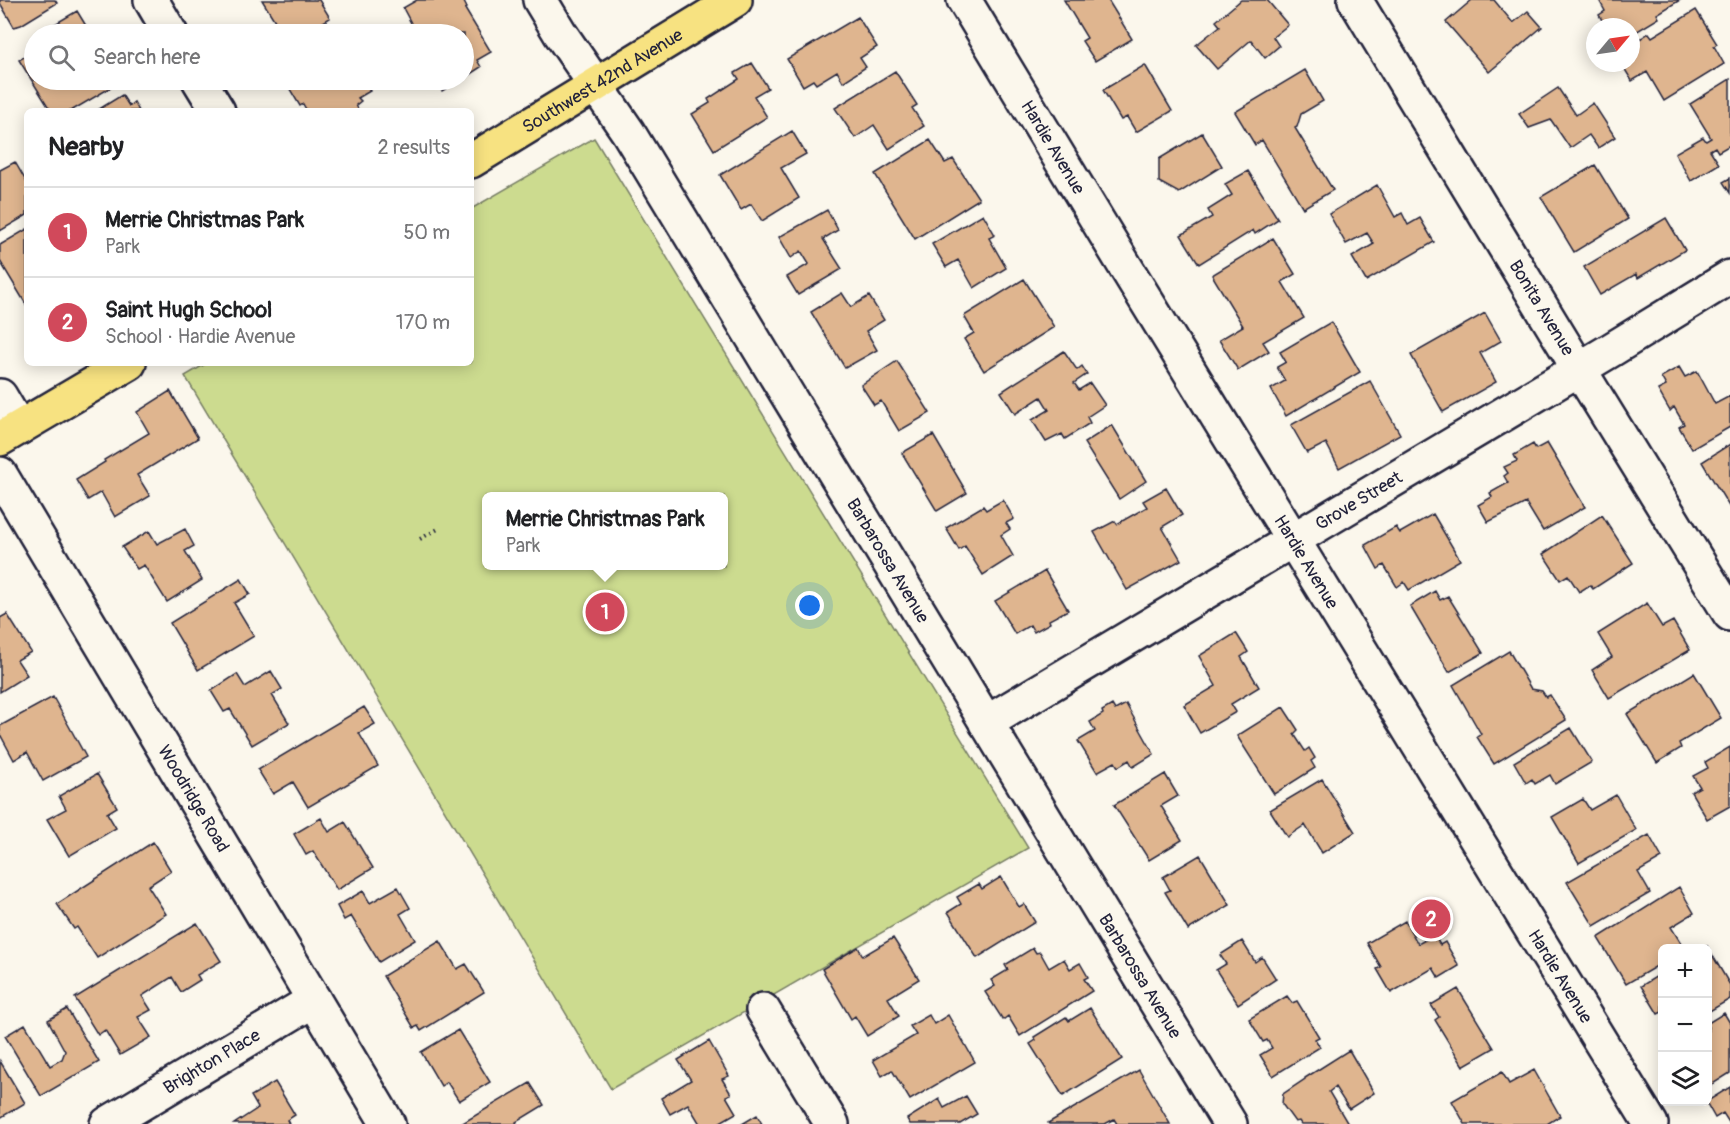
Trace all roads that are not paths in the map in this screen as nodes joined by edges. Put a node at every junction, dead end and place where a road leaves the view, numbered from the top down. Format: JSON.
{"nodes":[{"id":1,"x":150,"y":0,"type":"edge"},
{"id":2,"x":540,"y":0,"type":"edge"},
{"id":3,"x":735,"y":0,"type":"edge"},
{"id":4,"x":964,"y":0,"type":"edge"},
{"id":5,"x":1354,"y":0,"type":"edge"},
{"id":6,"x":165,"y":24,"type":"edge"},
{"id":7,"x":596,"y":85,"type":"junction"},
{"id":8,"x":205,"y":90,"type":"edge"},
{"id":9,"x":216,"y":108,"type":"edge"},
{"id":10,"x":474,"y":159,"type":"edge"},
{"id":11,"x":1730,"y":277,"type":"edge"},
{"id":12,"x":124,"y":366,"type":"edge"},
{"id":13,"x":1579,"y":369,"type":"junction"},
{"id":14,"x":0,"y":396,"type":"edge"},
{"id":15,"x":9,"y":433,"type":"edge"},
{"id":16,"x":0,"y":474,"type":"edge"},
{"id":17,"x":1293,"y":539,"type":"junction"},
{"id":18,"x":1730,"y":614,"type":"edge"},
{"id":19,"x":987,"y":723,"type":"junction"},
{"id":20,"x":314,"y":1000,"type":"junction"},
{"id":21,"x":763,"y":1010,"type":"dead end"},
{"id":22,"x":107,"y":1124,"type":"edge"},
{"id":23,"x":388,"y":1124,"type":"edge"},
{"id":24,"x":832,"y":1124,"type":"edge"},
{"id":25,"x":1230,"y":1124,"type":"edge"},
{"id":26,"x":1651,"y":1124,"type":"edge"}],
"edges":[{"from":1,"to":6,"type":"street"},
{"from":2,"to":7,"type":"street","name":"Barbarossa Avenue"},
{"from":3,"to":7,"type":"main road","name":"Southwest 42nd Avenue"},
{"from":4,"to":17,"type":"street","name":"Hardie Avenue"},
{"from":5,"to":13,"type":"street","name":"Bonita Avenue"},
{"from":7,"to":10,"type":"main road","name":"Southwest 42nd Avenue"},
{"from":7,"to":19,"type":"street","name":"Barbarossa Avenue"},
{"from":8,"to":9,"type":"street"},
{"from":11,"to":13,"type":"street","name":"Grove Street"},
{"from":12,"to":15,"type":"main road"},
{"from":13,"to":17,"type":"street","name":"Grove Street"},
{"from":13,"to":18,"type":"street","name":"Bonita Avenue"},
{"from":14,"to":15,"type":"street"},
{"from":16,"to":20,"type":"street","name":"Woodridge Road"},
{"from":17,"to":19,"type":"street","name":"Grove Street"},
{"from":17,"to":26,"type":"street","name":"Hardie Avenue"},
{"from":19,"to":25,"type":"street","name":"Barbarossa Avenue"},
{"from":20,"to":22,"type":"street","name":"Brighton Place"},
{"from":20,"to":23,"type":"street","name":"Woodridge Road"},
{"from":21,"to":24,"type":"street"}]}
